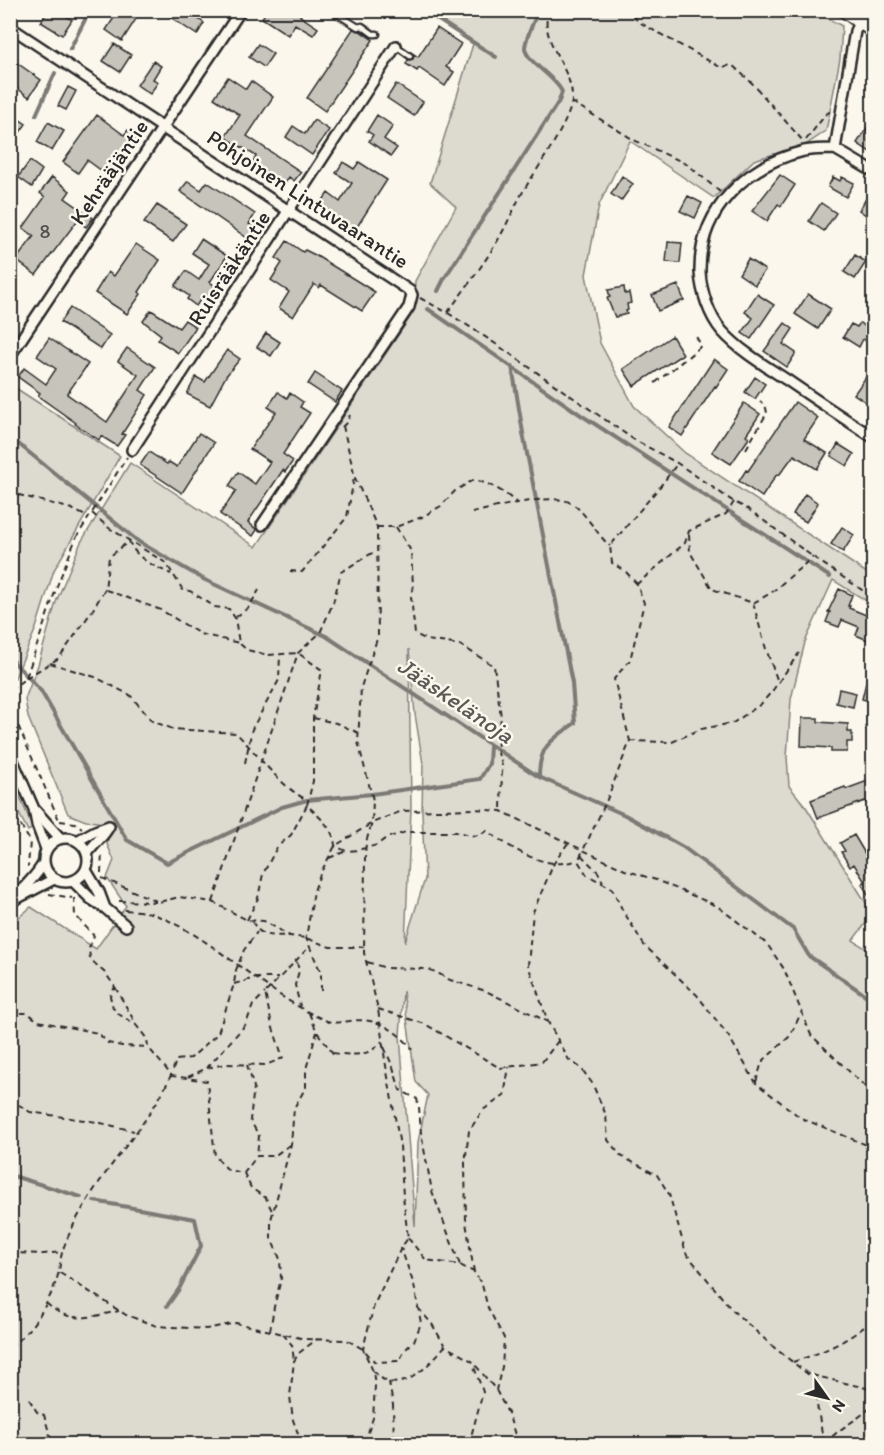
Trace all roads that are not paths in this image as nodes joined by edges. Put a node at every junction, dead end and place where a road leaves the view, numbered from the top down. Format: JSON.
{"nodes":[{"id":1,"x":241,"y":10,"type":"edge"},
{"id":2,"x":331,"y":10,"type":"edge"},
{"id":3,"x":865,"y":10,"type":"edge"},
{"id":4,"x":842,"y":15,"type":"edge"},
{"id":5,"x":859,"y":22,"type":"junction"},
{"id":6,"x":10,"y":27,"type":"edge"},
{"id":7,"x":873,"y":32,"type":"edge"},
{"id":8,"x":377,"y":34,"type":"dead end"},
{"id":9,"x":396,"y":46,"type":"joint"},
{"id":10,"x":410,"y":56,"type":"dead end"},
{"id":11,"x":163,"y":127,"type":"junction"},
{"id":12,"x":836,"y":149,"type":"junction"},
{"id":13,"x":873,"y":172,"type":"edge"},
{"id":14,"x":290,"y":211,"type":"junction"},
{"id":15,"x":10,"y":356,"type":"edge"},
{"id":16,"x":873,"y":438,"type":"edge"},
{"id":17,"x":132,"y":450,"type":"road end"},
{"id":18,"x":262,"y":525,"type":"dead end"},
{"id":19,"x":10,"y":754,"type":"edge"},
{"id":20,"x":34,"y":809,"type":"junction"},
{"id":21,"x":60,"y":838,"type":"junction"},
{"id":22,"x":77,"y":841,"type":"junction"},
{"id":23,"x":46,"y":849,"type":"junction"},
{"id":24,"x":87,"y":854,"type":"junction"},
{"id":25,"x":44,"y":862,"type":"junction"},
{"id":26,"x":86,"y":870,"type":"junction"},
{"id":27,"x":54,"y":879,"type":"junction"},
{"id":28,"x":72,"y":881,"type":"junction"},
{"id":29,"x":13,"y":901,"type":"edge"},
{"id":30,"x":105,"y":908,"type":"junction"},
{"id":31,"x":126,"y":926,"type":"dead end"}],
"edges":[{"from":1,"to":11,"type":"street","name":"Kehrääjäntie"},
{"from":2,"to":8,"type":"lane"},
{"from":3,"to":5,"type":"street"},
{"from":4,"to":5,"type":"street"},
{"from":5,"to":7,"type":"street"},
{"from":5,"to":12,"type":"street"},
{"from":6,"to":11,"type":"street","name":"Pohjoinen Lintuvaarantie"},
{"from":9,"to":10,"type":"lane"},
{"from":9,"to":14,"type":"street","name":"Ruisrääkäntie"},
{"from":11,"to":14,"type":"street","name":"Pohjoinen Lintuvaarantie"},
{"from":11,"to":15,"type":"street","name":"Kehrääjäntie"},
{"from":12,"to":13,"type":"street"},
{"from":12,"to":16,"type":"street"},
{"from":14,"to":17,"type":"street","name":"Ruisrääkäntie"},
{"from":14,"to":18,"type":"street","name":"Pohjoinen Lintuvaarantie"},
{"from":19,"to":20,"type":"street"},
{"from":20,"to":21,"type":"street"},
{"from":20,"to":23,"type":"street"},
{"from":21,"to":22,"type":"street"},
{"from":21,"to":23,"type":"street"},
{"from":22,"to":24,"type":"street"},
{"from":22,"to":24,"type":"street"},
{"from":23,"to":25,"type":"street"},
{"from":24,"to":26,"type":"street"},
{"from":25,"to":27,"type":"street"},
{"from":25,"to":29,"type":"street"},
{"from":26,"to":28,"type":"street"},
{"from":26,"to":30,"type":"street"},
{"from":27,"to":28,"type":"street"},
{"from":27,"to":29,"type":"street"},
{"from":28,"to":30,"type":"street"},
{"from":30,"to":31,"type":"street"}]}
